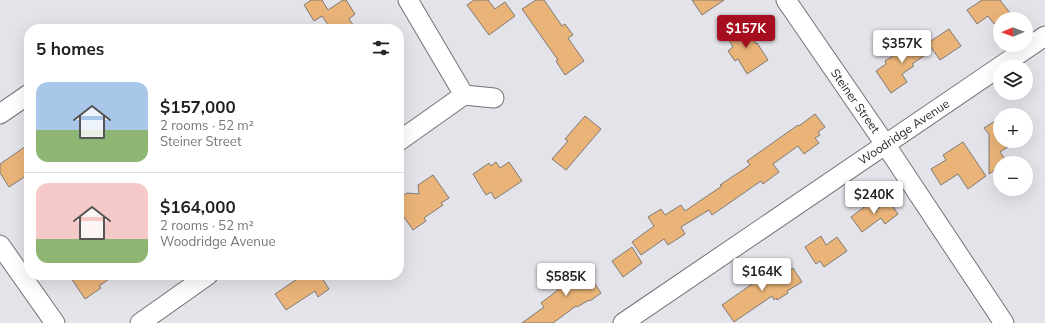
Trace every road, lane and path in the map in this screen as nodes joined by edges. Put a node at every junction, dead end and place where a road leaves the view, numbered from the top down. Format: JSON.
{"nodes":[{"id":1,"x":408,"y":0,"type":"edge"},
{"id":2,"x":786,"y":0,"type":"edge"},
{"id":3,"x":1045,"y":36,"type":"edge"},
{"id":4,"x":464,"y":95,"type":"junction"},
{"id":5,"x":24,"y":97,"type":"edge"},
{"id":6,"x":494,"y":98,"type":"dead end"},
{"id":7,"x":0,"y":114,"type":"edge"},
{"id":8,"x":404,"y":137,"type":"edge"},
{"id":9,"x":885,"y":144,"type":"junction"},
{"id":10,"x":0,"y":245,"type":"edge"},
{"id":11,"x":24,"y":280,"type":"edge"},
{"id":12,"x":24,"y":280,"type":"edge"},
{"id":13,"x":201,"y":280,"type":"edge"},
{"id":14,"x":54,"y":323,"type":"edge"},
{"id":15,"x":140,"y":323,"type":"edge"},
{"id":16,"x":624,"y":323,"type":"edge"},
{"id":17,"x":1004,"y":323,"type":"edge"}],
"edges":[{"from":1,"to":4,"type":"street"},
{"from":2,"to":9,"type":"street","name":"Steiner Street"},
{"from":3,"to":9,"type":"street","name":"Woodridge Avenue"},
{"from":4,"to":6,"type":"street"},
{"from":4,"to":8,"type":"street"},
{"from":5,"to":7,"type":"street"},
{"from":9,"to":16,"type":"street","name":"Woodridge Avenue"},
{"from":9,"to":17,"type":"street","name":"Steiner Street"},
{"from":10,"to":12,"type":"street"},
{"from":11,"to":14,"type":"street"},
{"from":13,"to":15,"type":"street"}]}
